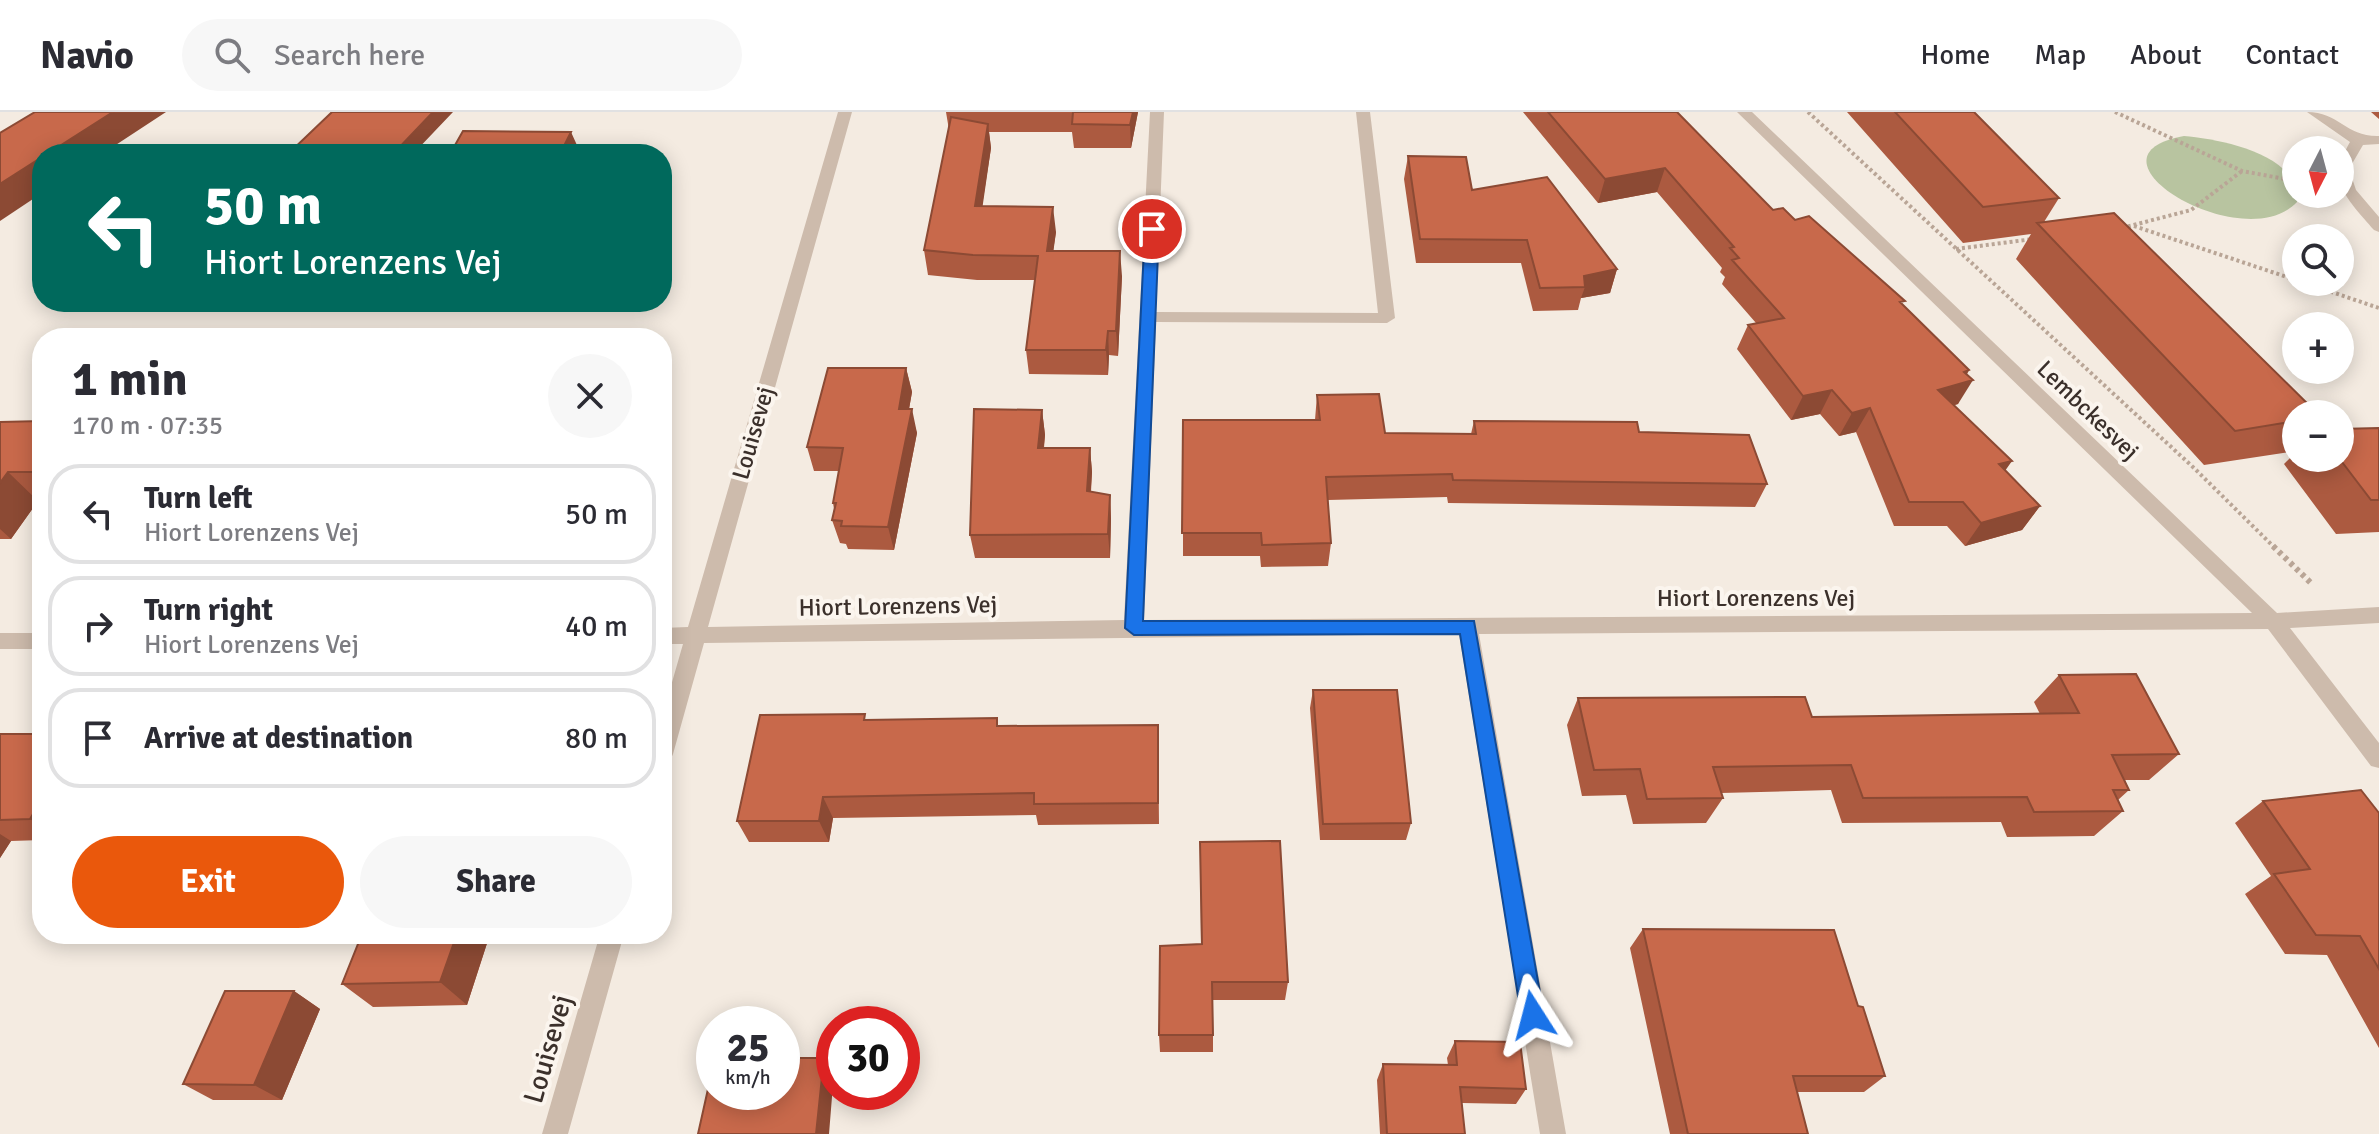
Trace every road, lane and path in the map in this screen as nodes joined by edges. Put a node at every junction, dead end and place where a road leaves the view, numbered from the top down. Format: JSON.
{"nodes":[{"id":1,"x":845,"y":112,"type":"edge"},
{"id":2,"x":1157,"y":112,"type":"edge"},
{"id":3,"x":1363,"y":112,"type":"edge"},
{"id":4,"x":1744,"y":112,"type":"edge"},
{"id":5,"x":1808,"y":112,"type":"edge"},
{"id":6,"x":2115,"y":112,"type":"edge"},
{"id":7,"x":2314,"y":112,"type":"edge"},
{"id":8,"x":2379,"y":140,"type":"edge"},
{"id":9,"x":2358,"y":141,"type":"junction"},
{"id":10,"x":2242,"y":171,"type":"junction"},
{"id":11,"x":2282,"y":178,"type":"edge"},
{"id":12,"x":2134,"y":226,"type":"junction"},
{"id":13,"x":2379,"y":227,"type":"edge"},
{"id":14,"x":2119,"y":228,"type":"edge"},
{"id":15,"x":2044,"y":238,"type":"edge"},
{"id":16,"x":1955,"y":249,"type":"junction"},
{"id":17,"x":2282,"y":275,"type":"edge"},
{"id":18,"x":2343,"y":296,"type":"edge"},
{"id":19,"x":2379,"y":308,"type":"edge"},
{"id":20,"x":1148,"y":317,"type":"junction"},
{"id":21,"x":2379,"y":615,"type":"edge"},
{"id":22,"x":2345,"y":617,"type":"junction"},
{"id":23,"x":2273,"y":621,"type":"junction"},
{"id":24,"x":1468,"y":626,"type":"junction"},
{"id":25,"x":1134,"y":628,"type":"junction"},
{"id":26,"x":695,"y":635,"type":"junction"},
{"id":27,"x":672,"y":636,"type":"edge"},
{"id":28,"x":0,"y":641,"type":"edge"},
{"id":29,"x":32,"y":641,"type":"edge"},
{"id":30,"x":672,"y":718,"type":"edge"},
{"id":31,"x":2379,"y":759,"type":"edge"},
{"id":32,"x":609,"y":944,"type":"edge"},
{"id":33,"x":555,"y":1134,"type":"edge"},
{"id":34,"x":1553,"y":1134,"type":"edge"}],
"edges":[{"from":1,"to":26,"type":"street","name":"Louisevej"},
{"from":2,"to":20,"type":"street"},
{"from":3,"to":20,"type":"street"},
{"from":4,"to":23,"type":"street","name":"Lembckesvej"},
{"from":5,"to":16,"type":"path"},
{"from":6,"to":10,"type":"path"},
{"from":7,"to":9,"type":"street"},
{"from":8,"to":9,"type":"street"},
{"from":9,"to":13,"type":"street"},
{"from":10,"to":11,"type":"path"},
{"from":10,"to":12,"type":"path"},
{"from":12,"to":14,"type":"path"},
{"from":12,"to":17,"type":"path"},
{"from":15,"to":16,"type":"path"},
{"from":16,"to":22,"type":"path"},
{"from":18,"to":19,"type":"path"},
{"from":20,"to":25,"type":"street"},
{"from":21,"to":22,"type":"street","name":"Hiort Lorenzens Vej"},
{"from":22,"to":23,"type":"street","name":"Hiort Lorenzens Vej"},
{"from":23,"to":24,"type":"street","name":"Hiort Lorenzens Vej"},
{"from":23,"to":31,"type":"street","name":"Lembckesvej"},
{"from":24,"to":25,"type":"street","name":"Hiort Lorenzens Vej"},
{"from":24,"to":34,"type":"street"},
{"from":25,"to":26,"type":"street","name":"Hiort Lorenzens Vej"},
{"from":26,"to":27,"type":"street","name":"Hiort Lorenzens Vej"},
{"from":26,"to":30,"type":"street","name":"Louisevej"},
{"from":28,"to":29,"type":"street"},
{"from":32,"to":33,"type":"street","name":"Louisevej"}]}
